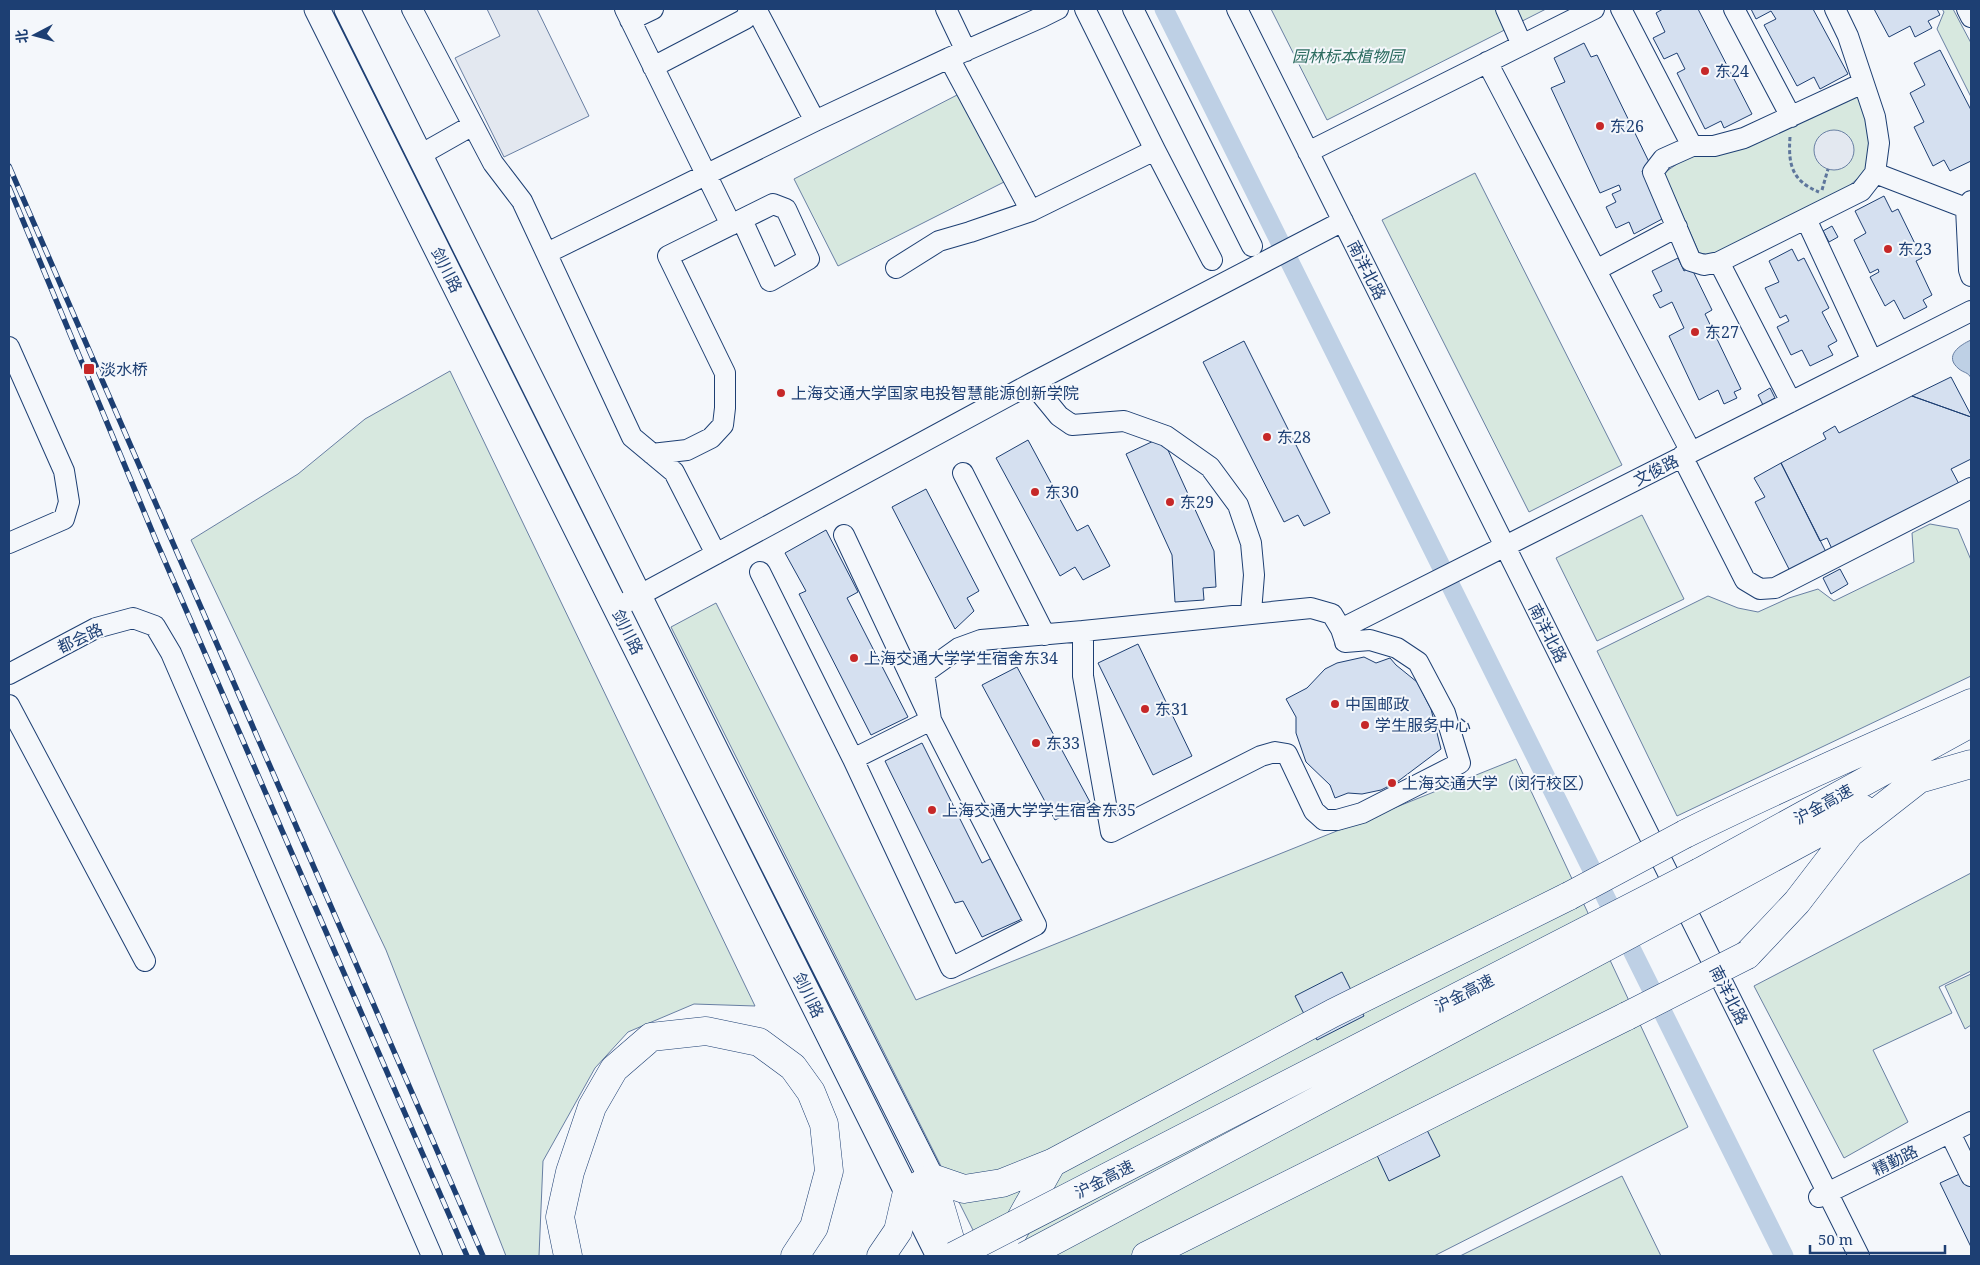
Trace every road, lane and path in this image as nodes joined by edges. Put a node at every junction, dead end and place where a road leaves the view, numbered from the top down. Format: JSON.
{"nodes":[{"id":1,"x":317,"y":9,"type":"edge"},
{"id":2,"x":347,"y":9,"type":"edge"},
{"id":3,"x":412,"y":9,"type":"edge"},
{"id":4,"x":653,"y":9,"type":"edge"},
{"id":5,"x":750,"y":9,"type":"edge"},
{"id":6,"x":756,"y":9,"type":"edge"},
{"id":7,"x":946,"y":9,"type":"edge"},
{"id":8,"x":1085,"y":9,"type":"edge"},
{"id":9,"x":1133,"y":9,"type":"edge"},
{"id":10,"x":1238,"y":9,"type":"edge"},
{"id":11,"x":1506,"y":9,"type":"edge"},
{"id":12,"x":1594,"y":9,"type":"edge"},
{"id":13,"x":1621,"y":9,"type":"edge"},
{"id":14,"x":1734,"y":9,"type":"edge"},
{"id":15,"x":1835,"y":9,"type":"edge"},
{"id":16,"x":1967,"y":9,"type":"edge"},
{"id":17,"x":1046,"y":12,"type":"edge"},
{"id":18,"x":627,"y":14,"type":"edge"},
{"id":19,"x":1971,"y":16,"type":"edge"},
{"id":20,"x":1522,"y":45,"type":"junction"},
{"id":21,"x":957,"y":54,"type":"junction"},
{"id":22,"x":1487,"y":62,"type":"junction"},
{"id":23,"x":653,"y":67,"type":"junction"},
{"id":24,"x":1863,"y":84,"type":"junction"},
{"id":25,"x":1791,"y":117,"type":"junction"},
{"id":26,"x":815,"y":121,"type":"junction"},
{"id":27,"x":473,"y":125,"type":"junction"},
{"id":28,"x":1692,"y":146,"type":"junction"},
{"id":29,"x":1155,"y":150,"type":"junction"},
{"id":30,"x":1308,"y":152,"type":"junction"},
{"id":31,"x":420,"y":156,"type":"junction"},
{"id":32,"x":1875,"y":173,"type":"junction"},
{"id":33,"x":706,"y":174,"type":"junction"},
{"id":34,"x":1821,"y":192,"type":"dead end"},
{"id":35,"x":1968,"y":204,"type":"edge"},
{"id":36,"x":1031,"y":211,"type":"junction"},
{"id":37,"x":1806,"y":220,"type":"junction"},
{"id":38,"x":1343,"y":221,"type":"junction"},
{"id":39,"x":1677,"y":227,"type":"junction"},
{"id":40,"x":1252,"y":246,"type":"dead end"},
{"id":41,"x":547,"y":253,"type":"junction"},
{"id":42,"x":1212,"y":260,"type":"dead end"},
{"id":43,"x":1719,"y":262,"type":"junction"},
{"id":44,"x":896,"y":268,"type":"dead end"},
{"id":45,"x":1596,"y":270,"type":"junction"},
{"id":46,"x":1971,"y":276,"type":"edge"},
{"id":47,"x":1971,"y":311,"type":"edge"},
{"id":48,"x":9,"y":347,"type":"edge"},
{"id":49,"x":1872,"y":361,"type":"junction"},
{"id":50,"x":1032,"y":383,"type":"junction"},
{"id":51,"x":1791,"y":402,"type":"junction"},
{"id":52,"x":652,"y":454,"type":"junction"},
{"id":53,"x":1687,"y":454,"type":"junction"},
{"id":54,"x":963,"y":473,"type":"dead end"},
{"id":55,"x":1971,"y":488,"type":"edge"},
{"id":56,"x":844,"y":535,"type":"dead end"},
{"id":57,"x":9,"y":543,"type":"edge"},
{"id":58,"x":1505,"y":546,"type":"junction"},
{"id":59,"x":716,"y":554,"type":"junction"},
{"id":60,"x":760,"y":572,"type":"dead end"},
{"id":61,"x":639,"y":596,"type":"junction"},
{"id":62,"x":616,"y":608,"type":"junction"},
{"id":63,"x":1251,"y":612,"type":"junction"},
{"id":64,"x":1083,"y":631,"type":"junction"},
{"id":65,"x":1045,"y":635,"type":"junction"},
{"id":66,"x":1345,"y":641,"type":"junction"},
{"id":67,"x":9,"y":674,"type":"edge"},
{"id":68,"x":1971,"y":703,"type":"edge"},
{"id":69,"x":9,"y":705,"type":"edge"},
{"id":70,"x":931,"y":720,"type":"junction"},
{"id":71,"x":1971,"y":723,"type":"edge"},
{"id":72,"x":1971,"y":753,"type":"edge"},
{"id":73,"x":853,"y":759,"type":"junction"},
{"id":74,"x":1971,"y":764,"type":"edge"},
{"id":75,"x":1919,"y":779,"type":"junction"},
{"id":76,"x":1707,"y":880,"type":"junction"},
{"id":77,"x":146,"y":961,"type":"dead end"},
{"id":78,"x":1971,"y":1122,"type":"edge"},
{"id":79,"x":1950,"y":1133,"type":"junction"},
{"id":80,"x":1052,"y":1163,"type":"junction"},
{"id":81,"x":1971,"y":1176,"type":"edge"},
{"id":82,"x":932,"y":1178,"type":"junction"},
{"id":83,"x":907,"y":1192,"type":"junction"},
{"id":84,"x":1823,"y":1195,"type":"junction"},
{"id":85,"x":432,"y":1256,"type":"edge"},
{"id":86,"x":568,"y":1256,"type":"edge"},
{"id":87,"x":795,"y":1256,"type":"edge"},
{"id":88,"x":881,"y":1256,"type":"edge"},
{"id":89,"x":939,"y":1256,"type":"edge"},
{"id":90,"x":954,"y":1256,"type":"edge"},
{"id":91,"x":968,"y":1256,"type":"edge"},
{"id":92,"x":1000,"y":1256,"type":"edge"},
{"id":93,"x":1025,"y":1256,"type":"edge"},
{"id":94,"x":1146,"y":1256,"type":"edge"},
{"id":95,"x":1859,"y":1256,"type":"edge"}],
"edges":[{"from":1,"to":62,"type":"main road","name":"剑川路"},
{"from":2,"to":31,"type":"main road","name":"剑川路"},
{"from":3,"to":27,"type":"street"},
{"from":4,"to":18,"type":"street"},
{"from":5,"to":23,"type":"street"},
{"from":6,"to":26,"type":"street"},
{"from":7,"to":21,"type":"street"},
{"from":8,"to":29,"type":"street"},
{"from":9,"to":40,"type":"street"},
{"from":10,"to":30,"type":"street","name":"南洋北路"},
{"from":11,"to":20,"type":"street"},
{"from":12,"to":20,"type":"street"},
{"from":13,"to":28,"type":"street"},
{"from":14,"to":25,"type":"street"},
{"from":15,"to":24,"type":"street"},
{"from":16,"to":19,"type":"street"},
{"from":17,"to":21,"type":"street"},
{"from":18,"to":23,"type":"street"},
{"from":20,"to":22,"type":"street"},
{"from":21,"to":26,"type":"street"},
{"from":21,"to":36,"type":"street"},
{"from":22,"to":30,"type":"street"},
{"from":22,"to":45,"type":"street"},
{"from":23,"to":33,"type":"street"},
{"from":24,"to":25,"type":"street"},
{"from":24,"to":32,"type":"street"},
{"from":25,"to":28,"type":"street"},
{"from":25,"to":34,"type":"path"},
{"from":26,"to":33,"type":"street"},
{"from":27,"to":31,"type":"street"},
{"from":27,"to":41,"type":"street"},
{"from":28,"to":39,"type":"street"},
{"from":29,"to":36,"type":"street"},
{"from":29,"to":42,"type":"street"},
{"from":30,"to":38,"type":"street","name":"南洋北路"},
{"from":31,"to":61,"type":"main road","name":"剑川路"},
{"from":32,"to":35,"type":"street"},
{"from":32,"to":37,"type":"street"},
{"from":33,"to":41,"type":"street"},
{"from":33,"to":52,"type":"street"},
{"from":35,"to":46,"type":"street"},
{"from":36,"to":44,"type":"street"},
{"from":37,"to":43,"type":"street"},
{"from":37,"to":49,"type":"street"},
{"from":38,"to":50,"type":"street"},
{"from":38,"to":58,"type":"street","name":"南洋北路"},
{"from":39,"to":43,"type":"street"},
{"from":39,"to":45,"type":"street"},
{"from":41,"to":52,"type":"street"},
{"from":43,"to":51,"type":"street"},
{"from":45,"to":53,"type":"street"},
{"from":47,"to":49,"type":"street","name":"文俊路"},
{"from":48,"to":57,"type":"street"},
{"from":49,"to":51,"type":"street","name":"文俊路"},
{"from":50,"to":59,"type":"street"},
{"from":50,"to":63,"type":"street"},
{"from":51,"to":53,"type":"street","name":"文俊路"},
{"from":52,"to":59,"type":"street"},
{"from":53,"to":55,"type":"street"},
{"from":53,"to":58,"type":"street","name":"文俊路"},
{"from":54,"to":65,"type":"street"},
{"from":56,"to":70,"type":"street"},
{"from":58,"to":66,"type":"street","name":"文俊路"},
{"from":58,"to":84,"type":"street","name":"南洋北路"},
{"from":59,"to":61,"type":"street"},
{"from":60,"to":73,"type":"street"},
{"from":61,"to":62,"type":"street"},
{"from":61,"to":82,"type":"main road","name":"剑川路"},
{"from":62,"to":83,"type":"main road","name":"剑川路"},
{"from":63,"to":64,"type":"street"},
{"from":63,"to":66,"type":"street"},
{"from":64,"to":65,"type":"street"},
{"from":64,"to":66,"type":"street"},
{"from":65,"to":70,"type":"street"},
{"from":67,"to":85,"type":"street","name":"都会路"},
{"from":68,"to":80,"type":"highway","bridge":true},
{"from":69,"to":77,"type":"street"},
{"from":70,"to":73,"type":"street"},
{"from":70,"to":73,"type":"street"},
{"from":71,"to":76,"type":"highway","name":"沪金高速"},
{"from":72,"to":75,"type":"highway","name":"沪金高速"},
{"from":74,"to":75,"type":"highway","name":"沪金高速"},
{"from":75,"to":76,"type":"highway","name":"沪金高速"},
{"from":75,"to":94,"type":"highway","bridge":true},
{"from":76,"to":90,"type":"highway","name":"沪金高速","bridge":true},
{"from":76,"to":93,"type":"highway","name":"沪金高速","bridge":true},
{"from":78,"to":79,"type":"street","name":"精勤路"},
{"from":79,"to":81,"type":"street"},
{"from":79,"to":84,"type":"street","name":"精勤路"},
{"from":80,"to":82,"type":"highway"},
{"from":80,"to":92,"type":"highway"},
{"from":82,"to":83,"type":"highway"},
{"from":82,"to":90,"type":"highway"},
{"from":82,"to":91,"type":"main road","name":"剑川路"},
{"from":83,"to":88,"type":"highway"},
{"from":83,"to":89,"type":"main road","name":"剑川路"},
{"from":83,"to":90,"type":"highway"},
{"from":84,"to":95,"type":"street","name":"南洋北路"},
{"from":86,"to":87,"type":"highway"}]}
